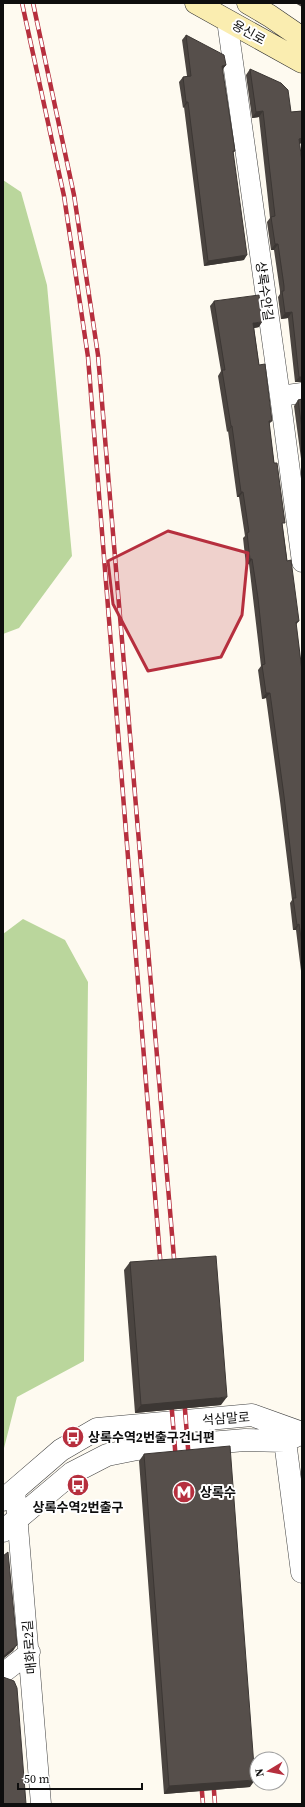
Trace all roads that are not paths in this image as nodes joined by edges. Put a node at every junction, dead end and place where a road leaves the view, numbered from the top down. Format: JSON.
{"nodes":[{"id":1,"x":196,"y":3,"type":"edge"},
{"id":2,"x":248,"y":3,"type":"edge"},
{"id":3,"x":227,"y":20,"type":"junction"},
{"id":4,"x":302,"y":38,"type":"edge"},
{"id":5,"x":302,"y":62,"type":"edge"},
{"id":6,"x":302,"y":393,"type":"edge"},
{"id":7,"x":280,"y":396,"type":"junction"},
{"id":8,"x":302,"y":562,"type":"edge"},
{"id":9,"x":296,"y":1436,"type":"edge"},
{"id":10,"x":9,"y":1495,"type":"edge"},
{"id":11,"x":11,"y":1524,"type":"edge"},
{"id":12,"x":302,"y":1572,"type":"edge"},
{"id":13,"x":30,"y":1652,"type":"junction"},
{"id":14,"x":3,"y":1674,"type":"edge"},
{"id":15,"x":41,"y":1804,"type":"edge"}],
"edges":[{"from":1,"to":3,"type":"main road","name":"용신로"},
{"from":2,"to":4,"type":"main road","name":"용신로"},
{"from":3,"to":5,"type":"main road","name":"용신로"},
{"from":3,"to":7,"type":"street","name":"상록수안길"},
{"from":6,"to":7,"type":"street"},
{"from":7,"to":8,"type":"street","name":"상록수안길"},
{"from":9,"to":10,"type":"street","name":"석삼말로"},
{"from":9,"to":11,"type":"street","name":"석삼말로"},
{"from":9,"to":12,"type":"street"},
{"from":10,"to":11,"type":"street","name":"매화로2길"},
{"from":11,"to":13,"type":"street","name":"매화로2길"},
{"from":13,"to":14,"type":"street"},
{"from":13,"to":15,"type":"street","name":"매화로2길"}]}
